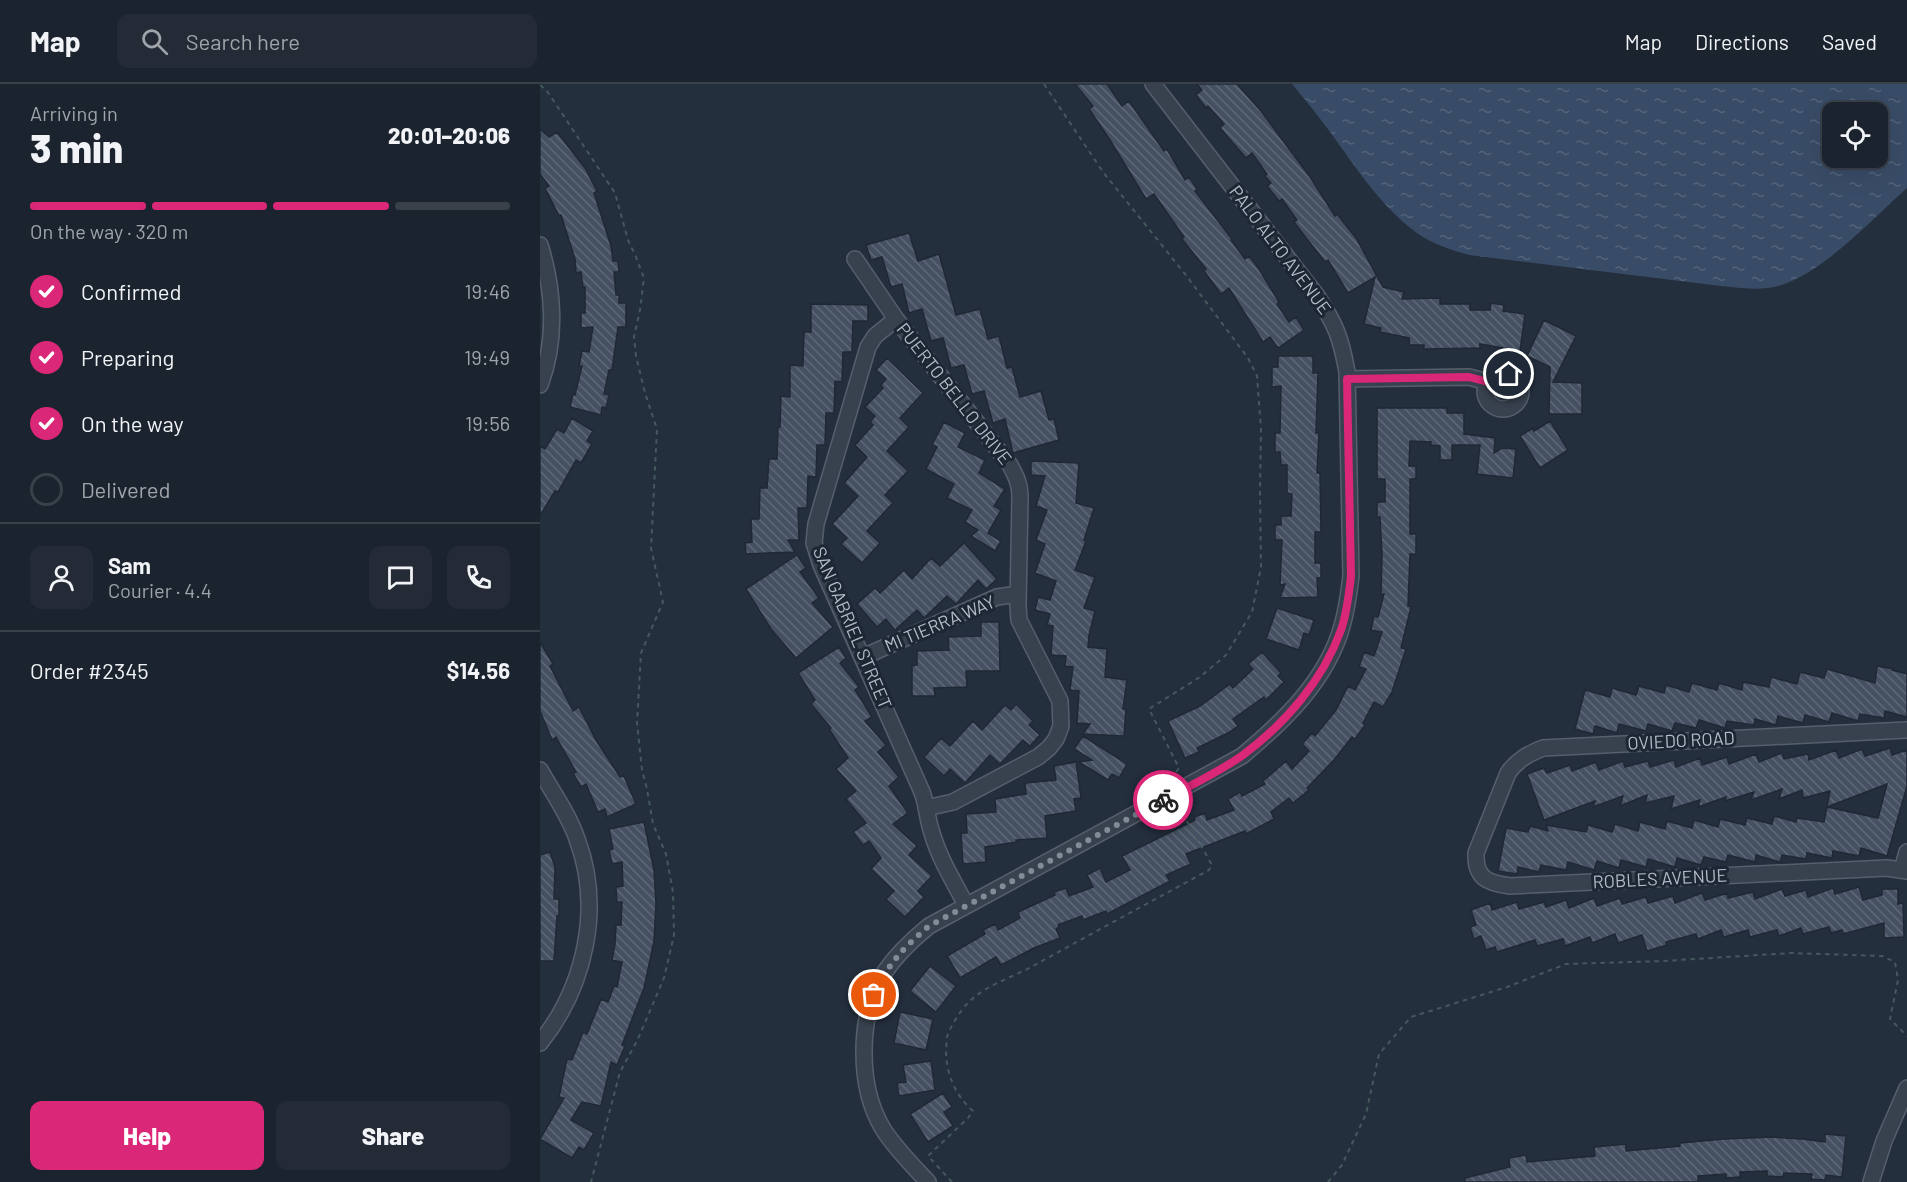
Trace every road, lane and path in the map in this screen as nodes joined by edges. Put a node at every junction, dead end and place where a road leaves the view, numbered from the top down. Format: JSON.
{"nodes":[{"id":1,"x":1044,"y":84,"type":"edge"},
{"id":2,"x":1154,"y":84,"type":"edge"},
{"id":3,"x":540,"y":85,"type":"edge"},
{"id":4,"x":540,"y":245,"type":"edge"},
{"id":5,"x":855,"y":259,"type":"dead end"},
{"id":6,"x":896,"y":319,"type":"junction"},
{"id":7,"x":1347,"y":379,"type":"junction"},
{"id":8,"x":1488,"y":382,"type":"dead end"},
{"id":9,"x":540,"y":385,"type":"edge"},
{"id":10,"x":1018,"y":594,"type":"junction"},
{"id":11,"x":862,"y":657,"type":"junction"},
{"id":12,"x":1907,"y":730,"type":"edge"},
{"id":13,"x":540,"y":770,"type":"edge"},
{"id":14,"x":1172,"y":795,"type":"junction"},
{"id":15,"x":927,"y":808,"type":"junction"},
{"id":16,"x":1492,"y":813,"type":"joint"},
{"id":17,"x":1907,"y":852,"type":"edge"},
{"id":18,"x":1905,"y":871,"type":"edge"},
{"id":19,"x":966,"y":905,"type":"junction"},
{"id":20,"x":1907,"y":1036,"type":"edge"},
{"id":21,"x":540,"y":1043,"type":"edge"},
{"id":22,"x":1907,"y":1088,"type":"edge"},
{"id":23,"x":591,"y":1182,"type":"edge"},
{"id":24,"x":927,"y":1182,"type":"edge"},
{"id":25,"x":952,"y":1182,"type":"edge"},
{"id":26,"x":1328,"y":1182,"type":"edge"},
{"id":27,"x":1871,"y":1182,"type":"edge"}],
"edges":[{"from":1,"to":14,"type":"path"},
{"from":2,"to":7,"type":"street","name":"PALO ALTO AVENUE"},
{"from":3,"to":23,"type":"path"},
{"from":4,"to":9,"type":"street"},
{"from":5,"to":6,"type":"street","name":"PUERTO BELLO DRIVE"},
{"from":6,"to":10,"type":"street","name":"PUERTO BELLO DRIVE"},
{"from":6,"to":11,"type":"street","name":"SAN GABRIEL STREET"},
{"from":7,"to":8,"type":"street"},
{"from":7,"to":14,"type":"street","name":"PALO ALTO AVENUE"},
{"from":10,"to":11,"type":"street","name":"MI TIERRA WAY"},
{"from":10,"to":15,"type":"street","name":"PUERTO BELLO DRIVE"},
{"from":11,"to":15,"type":"street","name":"SAN GABRIEL STREET"},
{"from":12,"to":16,"type":"street","name":"OVIEDO ROAD"},
{"from":13,"to":21,"type":"street"},
{"from":14,"to":19,"type":"street","name":"PALO ALTO AVENUE"},
{"from":14,"to":25,"type":"path"},
{"from":15,"to":19,"type":"street","name":"SAN GABRIEL STREET"},
{"from":16,"to":18,"type":"street","name":"ROBLES AVENUE"},
{"from":17,"to":18,"type":"street"},
{"from":19,"to":24,"type":"street","name":"PALO ALTO AVENUE"},
{"from":20,"to":26,"type":"path"},
{"from":22,"to":27,"type":"street"}]}
